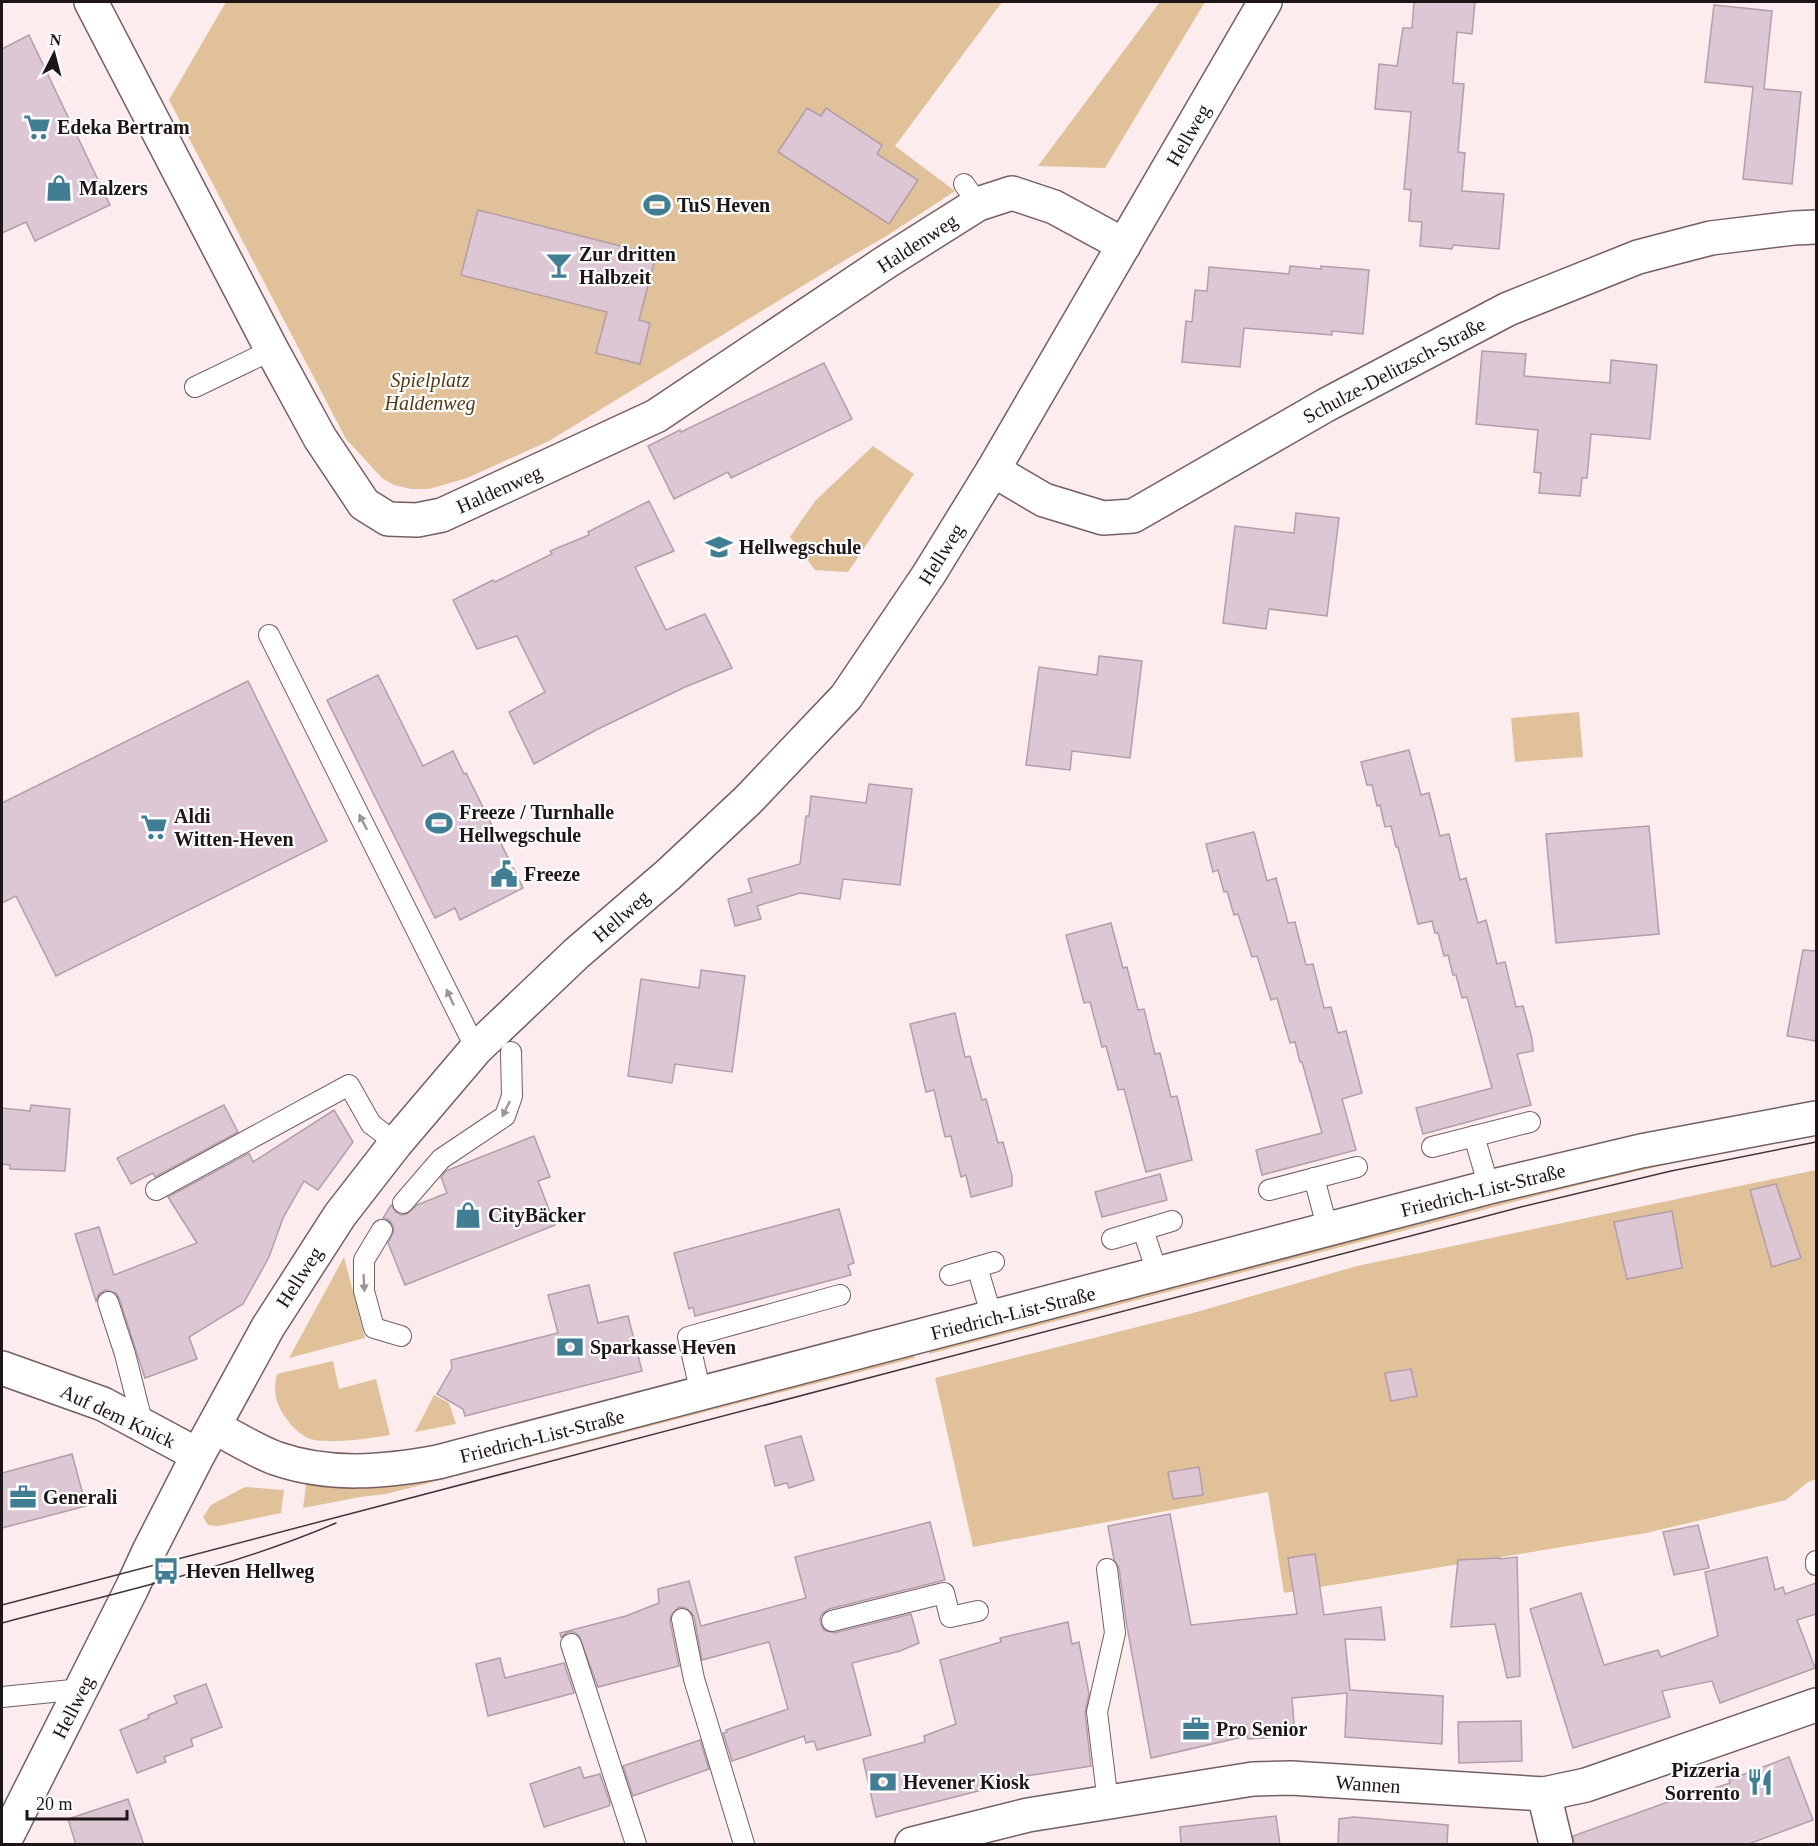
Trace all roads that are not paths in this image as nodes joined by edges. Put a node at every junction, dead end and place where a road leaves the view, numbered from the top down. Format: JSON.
{"nodes":[{"id":1,"x":91,"y":2,"type":"edge"},
{"id":2,"x":1265,"y":2,"type":"edge"},
{"id":3,"x":1816,"y":227,"type":"edge"},
{"id":4,"x":1124,"y":245,"type":"junction"},
{"id":5,"x":272,"y":351,"type":"junction"},
{"id":6,"x":195,"y":387,"type":"dead end"},
{"id":7,"x":993,"y":470,"type":"junction"},
{"id":8,"x":269,"y":635,"type":"dead end"},
{"id":9,"x":476,"y":1049,"type":"junction"},
{"id":10,"x":511,"y":1052,"type":"dead end"},
{"id":11,"x":1816,"y":1118,"type":"edge"},
{"id":12,"x":1530,"y":1122,"type":"dead end"},
{"id":13,"x":1474,"y":1136,"type":"junction"},
{"id":14,"x":396,"y":1143,"type":"junction"},
{"id":15,"x":1432,"y":1147,"type":"dead end"},
{"id":16,"x":1357,"y":1167,"type":"dead end"},
{"id":17,"x":1314,"y":1178,"type":"junction"},
{"id":18,"x":1489,"y":1187,"type":"junction"},
{"id":19,"x":156,"y":1190,"type":"dead end"},
{"id":20,"x":1269,"y":1190,"type":"dead end"},
{"id":21,"x":403,"y":1203,"type":"dead end"},
{"id":22,"x":1172,"y":1221,"type":"dead end"},
{"id":23,"x":382,"y":1230,"type":"dead end"},
{"id":24,"x":1143,"y":1230,"type":"junction"},
{"id":25,"x":1328,"y":1230,"type":"junction"},
{"id":26,"x":1112,"y":1239,"type":"dead end"},
{"id":27,"x":950,"y":1275,"type":"dead end"},
{"id":28,"x":1158,"y":1275,"type":"junction"},
{"id":29,"x":840,"y":1295,"type":"dead end"},
{"id":30,"x":108,"y":1302,"type":"dead end"},
{"id":31,"x":992,"y":1317,"type":"junction"},
{"id":32,"x":401,"y":1336,"type":"dead end"},
{"id":33,"x":2,"y":1368,"type":"edge"},
{"id":34,"x":701,"y":1394,"type":"junction"},
{"id":35,"x":143,"y":1425,"type":"junction"},
{"id":36,"x":206,"y":1441,"type":"junction"},
{"id":37,"x":1107,"y":1569,"type":"dead end"},
{"id":38,"x":978,"y":1611,"type":"dead end"},
{"id":39,"x":682,"y":1619,"type":"dead end"},
{"id":40,"x":832,"y":1621,"type":"dead end"},
{"id":41,"x":571,"y":1644,"type":"dead end"},
{"id":42,"x":82,"y":1689,"type":"junction"},
{"id":43,"x":2,"y":1697,"type":"edge"},
{"id":44,"x":1816,"y":1705,"type":"edge"},
{"id":45,"x":1544,"y":1794,"type":"junction"},
{"id":46,"x":1108,"y":1803,"type":"junction"},
{"id":47,"x":3,"y":1845,"type":"edge"},
{"id":48,"x":636,"y":1845,"type":"edge"},
{"id":49,"x":744,"y":1845,"type":"edge"},
{"id":50,"x":912,"y":1845,"type":"edge"},
{"id":51,"x":1557,"y":1845,"type":"edge"}],
"edges":[{"from":1,"to":5,"type":"street","name":"Haldenweg"},
{"from":2,"to":4,"type":"street","name":"Hellweg"},
{"from":3,"to":7,"type":"street","name":"Schulze-Delitzsch-Straße"},
{"from":4,"to":5,"type":"street","name":"Haldenweg"},
{"from":4,"to":7,"type":"street","name":"Hellweg"},
{"from":5,"to":6,"type":"lane"},
{"from":7,"to":9,"type":"street","name":"Hellweg"},
{"from":9,"to":8,"type":"lane","one_way":true},
{"from":9,"to":14,"type":"street","name":"Hellweg"},
{"from":10,"to":21,"type":"lane","one_way":true},
{"from":11,"to":18,"type":"street","name":"Friedrich-List-Straße"},
{"from":12,"to":13,"type":"lane"},
{"from":13,"to":15,"type":"lane"},
{"from":13,"to":18,"type":"lane"},
{"from":14,"to":19,"type":"lane"},
{"from":14,"to":36,"type":"street","name":"Hellweg"},
{"from":16,"to":17,"type":"lane"},
{"from":17,"to":20,"type":"lane"},
{"from":17,"to":25,"type":"lane"},
{"from":18,"to":25,"type":"street","name":"Friedrich-List-Straße"},
{"from":22,"to":24,"type":"lane"},
{"from":23,"to":32,"type":"lane","one_way":true},
{"from":24,"to":26,"type":"lane"},
{"from":24,"to":28,"type":"lane"},
{"from":25,"to":28,"type":"street","name":"Friedrich-List-Straße"},
{"from":27,"to":31,"type":"lane"},
{"from":28,"to":31,"type":"street","name":"Friedrich-List-Straße"},
{"from":29,"to":34,"type":"lane"},
{"from":30,"to":35,"type":"lane"},
{"from":31,"to":34,"type":"street","name":"Friedrich-List-Straße"},
{"from":33,"to":35,"type":"street","name":"Auf dem Knick"},
{"from":34,"to":36,"type":"street","name":"Friedrich-List-Straße"},
{"from":35,"to":36,"type":"street","name":"Auf dem Knick"},
{"from":36,"to":42,"type":"street","name":"Hellweg"},
{"from":37,"to":46,"type":"lane"},
{"from":38,"to":40,"type":"lane"},
{"from":39,"to":49,"type":"lane"},
{"from":41,"to":48,"type":"lane"},
{"from":42,"to":43,"type":"lane"},
{"from":42,"to":47,"type":"street","name":"Hellweg"},
{"from":44,"to":45,"type":"street","name":"Wannen"},
{"from":45,"to":46,"type":"street","name":"Wannen"},
{"from":45,"to":51,"type":"street"},
{"from":46,"to":50,"type":"street","name":"Wannen"}]}
